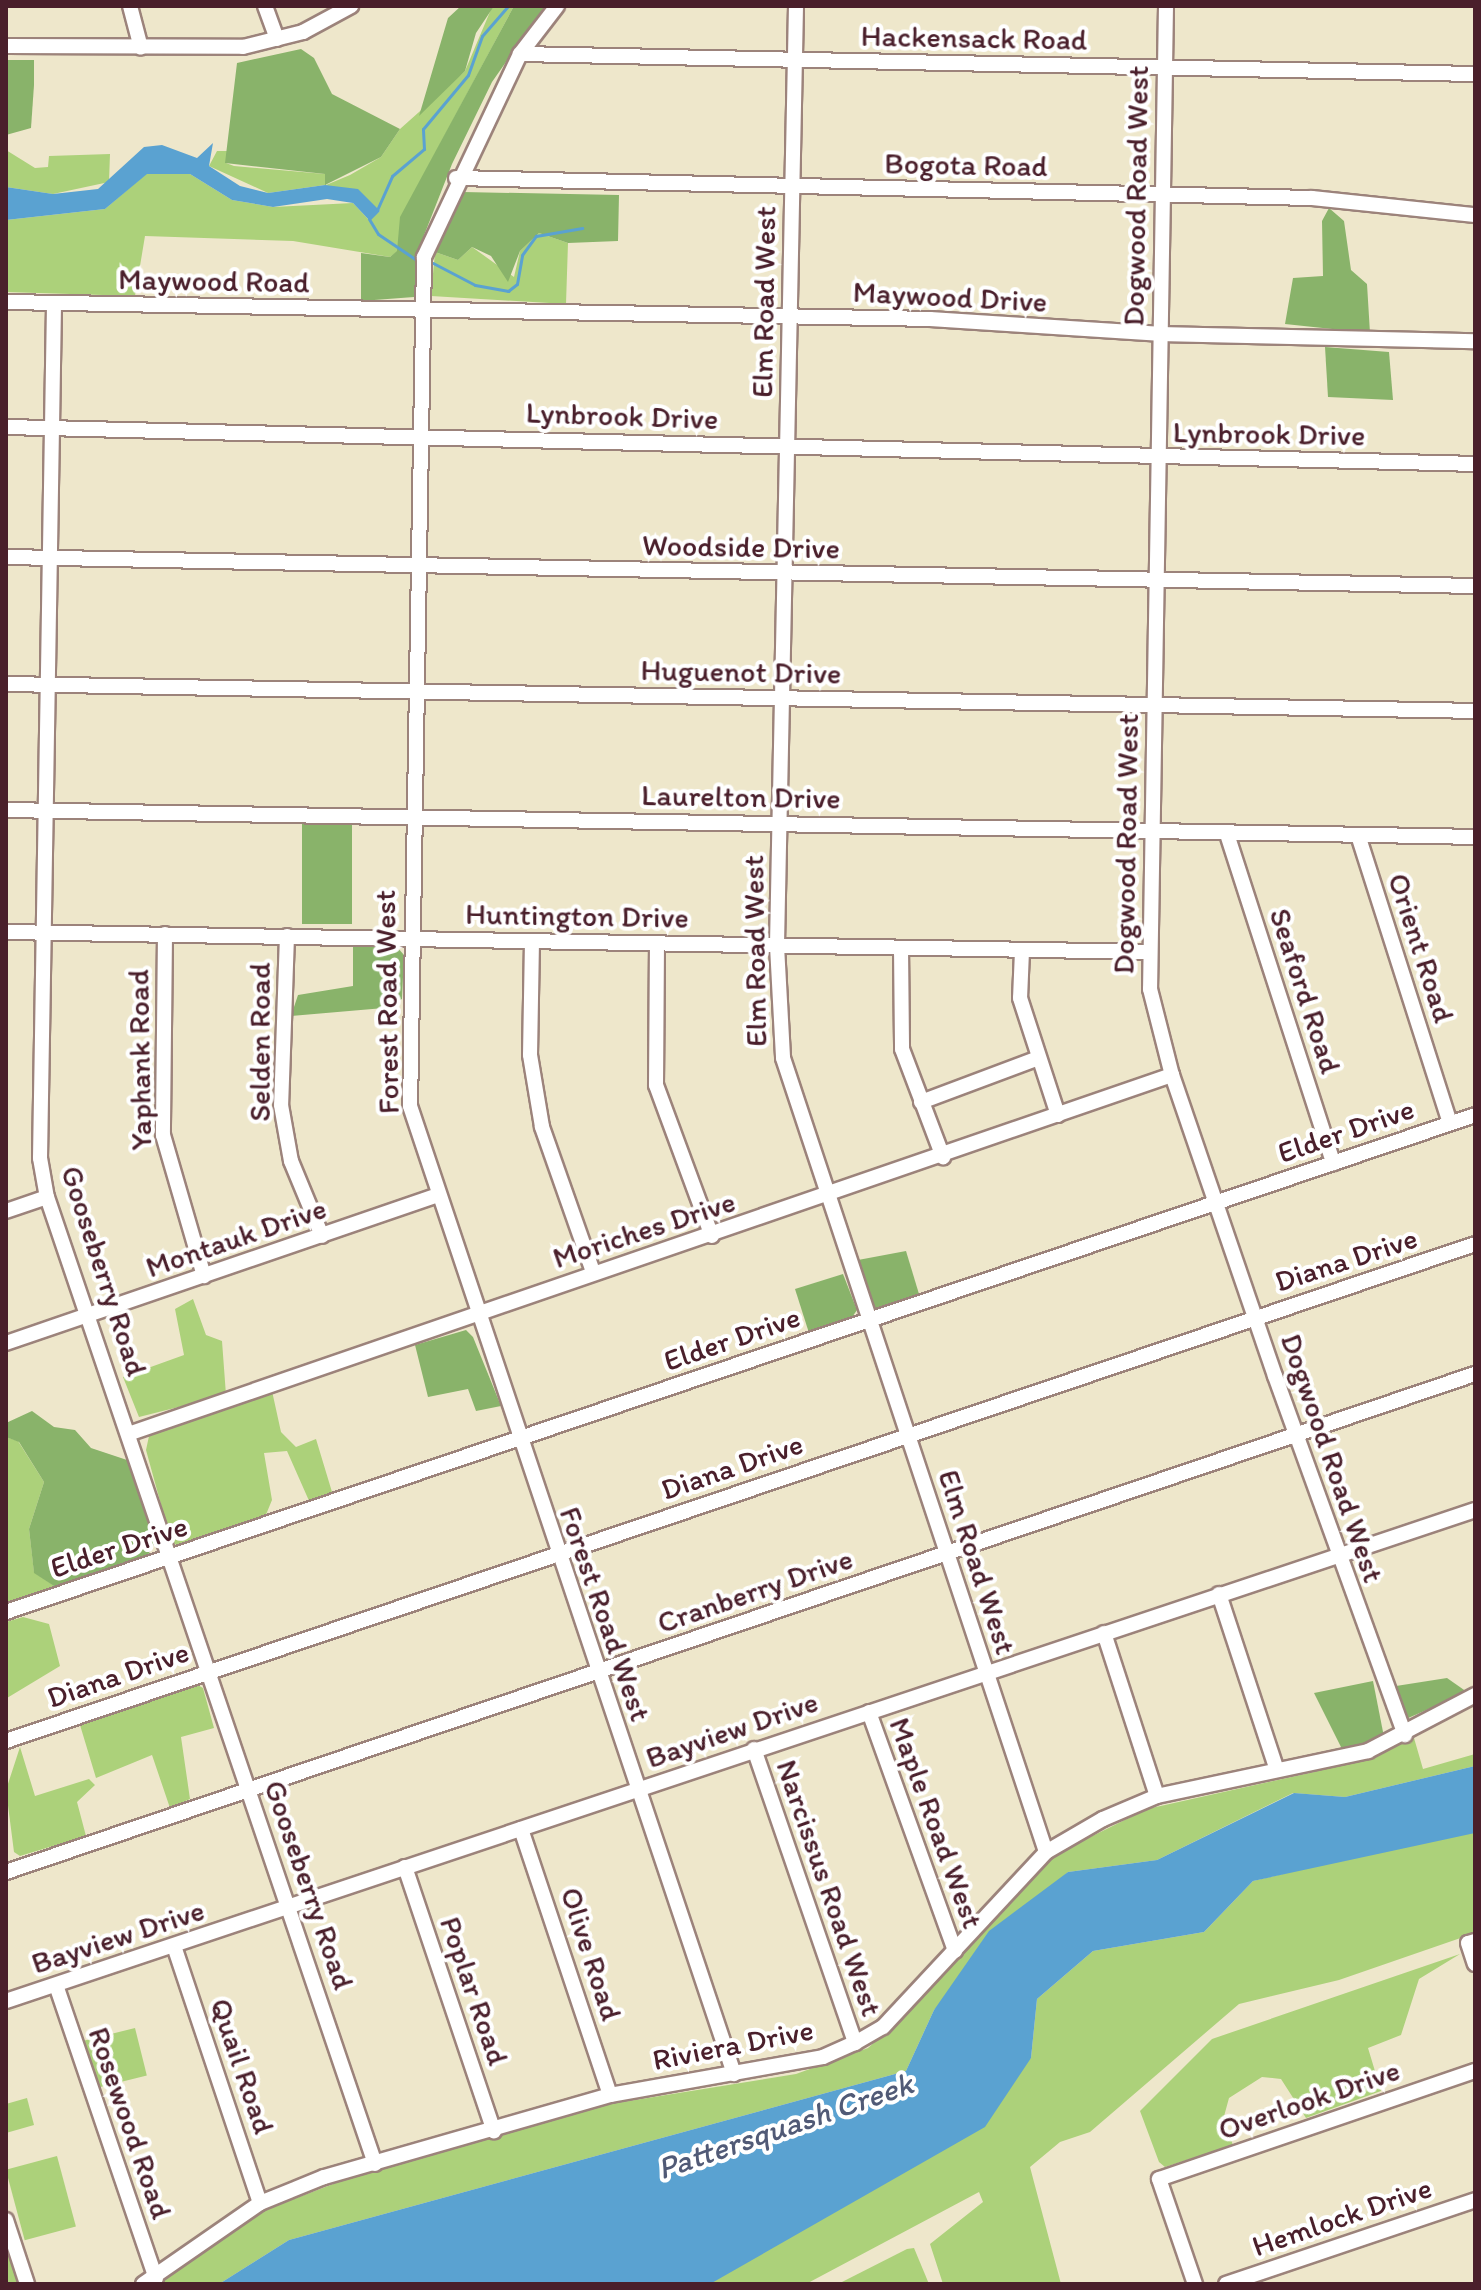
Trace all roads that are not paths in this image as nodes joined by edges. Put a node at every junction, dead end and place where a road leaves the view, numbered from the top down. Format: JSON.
{"nodes":[{"id":1,"x":130,"y":6,"type":"edge"},
{"id":2,"x":265,"y":6,"type":"edge"},
{"id":3,"x":351,"y":6,"type":"edge"},
{"id":4,"x":557,"y":6,"type":"edge"},
{"id":5,"x":796,"y":6,"type":"edge"},
{"id":6,"x":1166,"y":6,"type":"edge"},
{"id":7,"x":277,"y":39,"type":"junction"},
{"id":8,"x":7,"y":42,"type":"edge"},
{"id":9,"x":141,"y":48,"type":"junction"},
{"id":10,"x":520,"y":54,"type":"junction"},
{"id":11,"x":795,"y":62,"type":"junction"},
{"id":12,"x":1164,"y":67,"type":"junction"},
{"id":13,"x":1475,"y":74,"type":"edge"},
{"id":14,"x":456,"y":178,"type":"junction"},
{"id":15,"x":793,"y":188,"type":"junction"},
{"id":16,"x":1162,"y":194,"type":"junction"},
{"id":17,"x":1475,"y":215,"type":"edge"},
{"id":18,"x":6,"y":302,"type":"edge"},
{"id":19,"x":54,"y":305,"type":"junction"},
{"id":20,"x":421,"y":311,"type":"junction"},
{"id":21,"x":788,"y":316,"type":"junction"},
{"id":22,"x":1159,"y":334,"type":"junction"},
{"id":23,"x":1475,"y":341,"type":"edge"},
{"id":24,"x":6,"y":427,"type":"edge"},
{"id":25,"x":51,"y":427,"type":"junction"},
{"id":26,"x":419,"y":435,"type":"junction"},
{"id":27,"x":788,"y":449,"type":"junction"},
{"id":28,"x":1157,"y":457,"type":"junction"},
{"id":29,"x":1475,"y":464,"type":"edge"},
{"id":30,"x":6,"y":557,"type":"edge"},
{"id":31,"x":49,"y":558,"type":"junction"},
{"id":32,"x":417,"y":565,"type":"junction"},
{"id":33,"x":783,"y":574,"type":"junction"},
{"id":34,"x":1154,"y":579,"type":"junction"},
{"id":35,"x":1475,"y":586,"type":"edge"},
{"id":36,"x":6,"y":684,"type":"edge"},
{"id":37,"x":47,"y":684,"type":"junction"},
{"id":38,"x":414,"y":691,"type":"junction"},
{"id":39,"x":781,"y":698,"type":"junction"},
{"id":40,"x":1153,"y":706,"type":"junction"},
{"id":41,"x":1475,"y":711,"type":"edge"},
{"id":42,"x":6,"y":810,"type":"edge"},
{"id":43,"x":44,"y":811,"type":"junction"},
{"id":44,"x":412,"y":817,"type":"junction"},
{"id":45,"x":779,"y":824,"type":"junction"},
{"id":46,"x":1151,"y":831,"type":"junction"},
{"id":47,"x":1227,"y":834,"type":"junction"},
{"id":48,"x":1358,"y":835,"type":"junction"},
{"id":49,"x":1475,"y":837,"type":"edge"},
{"id":50,"x":6,"y":932,"type":"edge"},
{"id":51,"x":42,"y":932,"type":"junction"},
{"id":52,"x":165,"y":934,"type":"junction"},
{"id":53,"x":287,"y":936,"type":"junction"},
{"id":54,"x":409,"y":938,"type":"junction"},
{"id":55,"x":532,"y":941,"type":"junction"},
{"id":56,"x":657,"y":943,"type":"junction"},
{"id":57,"x":777,"y":946,"type":"junction"},
{"id":58,"x":901,"y":948,"type":"junction"},
{"id":59,"x":1022,"y":951,"type":"junction"},
{"id":60,"x":1148,"y":952,"type":"junction"},
{"id":61,"x":1036,"y":1059,"type":"junction"},
{"id":62,"x":1172,"y":1075,"type":"junction"},
{"id":63,"x":921,"y":1102,"type":"junction"},
{"id":64,"x":1058,"y":1115,"type":"junction"},
{"id":65,"x":1475,"y":1115,"type":"edge"},
{"id":66,"x":1450,"y":1123,"type":"junction"},
{"id":67,"x":943,"y":1157,"type":"junction"},
{"id":68,"x":1333,"y":1163,"type":"junction"},
{"id":69,"x":436,"y":1196,"type":"junction"},
{"id":70,"x":47,"y":1197,"type":"junction"},
{"id":71,"x":824,"y":1197,"type":"junction"},
{"id":72,"x":1217,"y":1201,"type":"junction"},
{"id":73,"x":6,"y":1211,"type":"edge"},
{"id":74,"x":322,"y":1236,"type":"junction"},
{"id":75,"x":712,"y":1236,"type":"junction"},
{"id":76,"x":1475,"y":1244,"type":"edge"},
{"id":77,"x":593,"y":1272,"type":"junction"},
{"id":78,"x":204,"y":1276,"type":"junction"},
{"id":79,"x":476,"y":1312,"type":"junction"},
{"id":80,"x":90,"y":1316,"type":"junction"},
{"id":81,"x":1256,"y":1317,"type":"junction"},
{"id":82,"x":868,"y":1321,"type":"junction"},
{"id":83,"x":6,"y":1343,"type":"edge"},
{"id":84,"x":1475,"y":1374,"type":"edge"},
{"id":85,"x":131,"y":1433,"type":"junction"},
{"id":86,"x":1295,"y":1435,"type":"junction"},
{"id":87,"x":908,"y":1437,"type":"junction"},
{"id":88,"x":517,"y":1440,"type":"junction"},
{"id":89,"x":1475,"y":1510,"type":"edge"},
{"id":90,"x":948,"y":1553,"type":"junction"},
{"id":91,"x":558,"y":1554,"type":"junction"},
{"id":92,"x":1338,"y":1554,"type":"junction"},
{"id":93,"x":171,"y":1557,"type":"junction"},
{"id":94,"x":1219,"y":1594,"type":"junction"},
{"id":95,"x":6,"y":1612,"type":"edge"},
{"id":96,"x":1104,"y":1633,"type":"junction"},
{"id":97,"x":210,"y":1671,"type":"junction"},
{"id":98,"x":596,"y":1671,"type":"junction"},
{"id":99,"x":987,"y":1673,"type":"junction"},
{"id":100,"x":1475,"y":1695,"type":"edge"},
{"id":101,"x":869,"y":1712,"type":"junction"},
{"id":102,"x":1405,"y":1735,"type":"junction"},
{"id":103,"x":6,"y":1741,"type":"edge"},
{"id":104,"x":754,"y":1749,"type":"junction"},
{"id":105,"x":1277,"y":1770,"type":"junction"},
{"id":106,"x":637,"y":1789,"type":"junction"},
{"id":107,"x":250,"y":1790,"type":"junction"},
{"id":108,"x":1157,"y":1796,"type":"junction"},
{"id":109,"x":521,"y":1829,"type":"junction"},
{"id":110,"x":1046,"y":1852,"type":"junction"},
{"id":111,"x":405,"y":1867,"type":"junction"},
{"id":112,"x":6,"y":1872,"type":"edge"},
{"id":113,"x":290,"y":1907,"type":"junction"},
{"id":114,"x":1472,"y":1942,"type":"edge"},
{"id":115,"x":174,"y":1946,"type":"junction"},
{"id":116,"x":955,"y":1951,"type":"junction"},
{"id":117,"x":1475,"y":1964,"type":"edge"},
{"id":118,"x":56,"y":1985,"type":"junction"},
{"id":119,"x":6,"y":2001,"type":"edge"},
{"id":120,"x":855,"y":2043,"type":"junction"},
{"id":121,"x":1475,"y":2071,"type":"edge"},
{"id":122,"x":734,"y":2074,"type":"junction"},
{"id":123,"x":610,"y":2095,"type":"junction"},
{"id":124,"x":494,"y":2131,"type":"junction"},
{"id":125,"x":375,"y":2164,"type":"junction"},
{"id":126,"x":1475,"y":2200,"type":"edge"},
{"id":127,"x":260,"y":2203,"type":"junction"},
{"id":128,"x":6,"y":2220,"type":"edge"},
{"id":129,"x":150,"y":2281,"type":"edge"},
{"id":130,"x":27,"y":2284,"type":"edge"},
{"id":131,"x":1195,"y":2284,"type":"edge"},
{"id":132,"x":1226,"y":2284,"type":"edge"}],
"edges":[{"from":1,"to":9,"type":"street"},
{"from":2,"to":7,"type":"street"},
{"from":3,"to":7,"type":"street"},
{"from":4,"to":10,"type":"street","name":"Forest Road West"},
{"from":5,"to":11,"type":"street","name":"Elm Road West"},
{"from":6,"to":12,"type":"street","name":"Dogwood Road West"},
{"from":7,"to":9,"type":"street"},
{"from":8,"to":9,"type":"street"},
{"from":10,"to":11,"type":"street","name":"Hackensack Road"},
{"from":10,"to":14,"type":"street","name":"Forest Road West"},
{"from":11,"to":12,"type":"street","name":"Hackensack Road"},
{"from":11,"to":15,"type":"street","name":"Elm Road West"},
{"from":12,"to":13,"type":"street","name":"Hackensack Road"},
{"from":12,"to":16,"type":"street","name":"Dogwood Road West"},
{"from":14,"to":15,"type":"street","name":"Bogota Road"},
{"from":14,"to":20,"type":"street","name":"Forest Road West"},
{"from":15,"to":16,"type":"street","name":"Bogota Road"},
{"from":15,"to":21,"type":"street","name":"Elm Road West"},
{"from":16,"to":17,"type":"street","name":"Bogota Road"},
{"from":16,"to":22,"type":"street","name":"Dogwood Road West"},
{"from":18,"to":19,"type":"street","name":"Maywood Road"},
{"from":19,"to":20,"type":"street","name":"Maywood Road"},
{"from":19,"to":25,"type":"street","name":"Gooseberry Road"},
{"from":20,"to":21,"type":"street","name":"Maywood Drive"},
{"from":20,"to":26,"type":"street","name":"Forest Road West"},
{"from":21,"to":22,"type":"street","name":"Maywood Drive"},
{"from":21,"to":27,"type":"street","name":"Elm Road West"},
{"from":22,"to":23,"type":"street","name":"Maywood Drive"},
{"from":22,"to":28,"type":"street","name":"Dogwood Road West"},
{"from":24,"to":25,"type":"street","name":"Lynbrook Drive"},
{"from":25,"to":26,"type":"street","name":"Lynbrook Drive"},
{"from":25,"to":31,"type":"street","name":"Gooseberry Road"},
{"from":26,"to":27,"type":"street","name":"Lynbrook Drive"},
{"from":26,"to":32,"type":"street","name":"Forest Road West"},
{"from":27,"to":28,"type":"street","name":"Lynbrook Drive"},
{"from":27,"to":33,"type":"street","name":"Elm Road West"},
{"from":28,"to":29,"type":"street","name":"Lynbrook Drive"},
{"from":28,"to":34,"type":"street","name":"Dogwood Road West"},
{"from":30,"to":31,"type":"street","name":"Woodside Drive"},
{"from":31,"to":32,"type":"street","name":"Woodside Drive"},
{"from":31,"to":37,"type":"street","name":"Gooseberry Road"},
{"from":32,"to":33,"type":"street","name":"Woodside Drive"},
{"from":32,"to":38,"type":"street","name":"Forest Road West"},
{"from":33,"to":34,"type":"street","name":"Woodside Drive"},
{"from":33,"to":39,"type":"street","name":"Elm Road West"},
{"from":34,"to":35,"type":"street","name":"Woodside Drive"},
{"from":34,"to":40,"type":"street","name":"Dogwood Road West"},
{"from":36,"to":37,"type":"street","name":"Huguenot Drive"},
{"from":37,"to":38,"type":"street","name":"Huguenot Drive"},
{"from":37,"to":43,"type":"street","name":"Gooseberry Road"},
{"from":38,"to":39,"type":"street","name":"Huguenot Drive"},
{"from":38,"to":44,"type":"street","name":"Forest Road West"},
{"from":39,"to":40,"type":"street","name":"Huguenot Drive"},
{"from":39,"to":45,"type":"street","name":"Elm Road West"},
{"from":40,"to":41,"type":"street","name":"Huguenot Drive"},
{"from":40,"to":46,"type":"street","name":"Dogwood Road West"},
{"from":42,"to":43,"type":"street","name":"Laurelton Drive"},
{"from":43,"to":44,"type":"street","name":"Laurelton Drive"},
{"from":43,"to":51,"type":"street","name":"Gooseberry Road"},
{"from":44,"to":45,"type":"street","name":"Laurelton Drive"},
{"from":44,"to":54,"type":"street","name":"Forest Road West"},
{"from":45,"to":46,"type":"street","name":"Laurelton Drive"},
{"from":45,"to":57,"type":"street","name":"Elm Road West"},
{"from":46,"to":47,"type":"street","name":"Laurelton Drive"},
{"from":46,"to":60,"type":"street","name":"Dogwood Road West"},
{"from":47,"to":48,"type":"street","name":"Laurelton Drive"},
{"from":47,"to":68,"type":"street","name":"Seaford Road"},
{"from":48,"to":49,"type":"street","name":"Laurelton Drive"},
{"from":48,"to":66,"type":"street","name":"Orient Road"},
{"from":50,"to":51,"type":"street","name":"Huntington Drive"},
{"from":51,"to":52,"type":"street","name":"Huntington Drive"},
{"from":51,"to":70,"type":"street","name":"Gooseberry Road"},
{"from":52,"to":53,"type":"street","name":"Huntington Drive"},
{"from":52,"to":78,"type":"street","name":"Yaphank Road"},
{"from":53,"to":54,"type":"street","name":"Huntington Drive"},
{"from":53,"to":74,"type":"street","name":"Selden Road"},
{"from":54,"to":55,"type":"street","name":"Huntington Drive"},
{"from":54,"to":69,"type":"street","name":"Forest Road West"},
{"from":55,"to":56,"type":"street","name":"Huntington Drive"},
{"from":55,"to":77,"type":"street"},
{"from":56,"to":57,"type":"street","name":"Huntington Drive"},
{"from":56,"to":75,"type":"street"},
{"from":57,"to":58,"type":"street","name":"Huntington Drive"},
{"from":57,"to":71,"type":"street","name":"Elm Road West"},
{"from":58,"to":59,"type":"street","name":"Huntington Drive"},
{"from":58,"to":63,"type":"street"},
{"from":59,"to":60,"type":"street","name":"Huntington Drive"},
{"from":59,"to":61,"type":"street"},
{"from":60,"to":62,"type":"street","name":"Dogwood Road West"},
{"from":61,"to":63,"type":"street"},
{"from":61,"to":64,"type":"street"},
{"from":62,"to":64,"type":"street","name":"Moriches Drive"},
{"from":62,"to":72,"type":"street","name":"Dogwood Road West"},
{"from":63,"to":67,"type":"street"},
{"from":64,"to":67,"type":"street","name":"Moriches Drive"},
{"from":65,"to":66,"type":"street","name":"Elder Drive"},
{"from":66,"to":68,"type":"street","name":"Elder Drive"},
{"from":67,"to":71,"type":"street","name":"Moriches Drive"},
{"from":68,"to":72,"type":"street","name":"Elder Drive"},
{"from":69,"to":74,"type":"street","name":"Montauk Drive"},
{"from":69,"to":79,"type":"street","name":"Forest Road West"},
{"from":70,"to":73,"type":"street"},
{"from":70,"to":80,"type":"street","name":"Gooseberry Road"},
{"from":71,"to":75,"type":"street","name":"Moriches Drive"},
{"from":71,"to":82,"type":"street","name":"Elm Road West"},
{"from":72,"to":81,"type":"street","name":"Dogwood Road West"},
{"from":72,"to":82,"type":"street","name":"Elder Drive"},
{"from":74,"to":78,"type":"street","name":"Montauk Drive"},
{"from":75,"to":77,"type":"street","name":"Moriches Drive"},
{"from":76,"to":81,"type":"street","name":"Diana Drive"},
{"from":77,"to":79,"type":"street","name":"Moriches Drive"},
{"from":78,"to":80,"type":"street","name":"Montauk Drive"},
{"from":79,"to":85,"type":"street","name":"Moriches Drive"},
{"from":79,"to":88,"type":"street","name":"Forest Road West"},
{"from":80,"to":83,"type":"street","name":"Montauk Drive"},
{"from":80,"to":85,"type":"street","name":"Gooseberry Road"},
{"from":81,"to":86,"type":"street","name":"Dogwood Road West"},
{"from":81,"to":87,"type":"street","name":"Diana Drive"},
{"from":82,"to":87,"type":"street","name":"Elm Road West"},
{"from":82,"to":88,"type":"street","name":"Elder Drive"},
{"from":84,"to":86,"type":"street","name":"Cranberry Drive"},
{"from":85,"to":93,"type":"street","name":"Gooseberry Road"},
{"from":86,"to":90,"type":"street","name":"Cranberry Drive"},
{"from":86,"to":92,"type":"street","name":"Dogwood Road West"},
{"from":87,"to":90,"type":"street","name":"Elm Road West"},
{"from":87,"to":91,"type":"street","name":"Diana Drive"},
{"from":88,"to":91,"type":"street","name":"Forest Road West"},
{"from":88,"to":93,"type":"street","name":"Elder Drive"},
{"from":89,"to":92,"type":"street","name":"Bayview Drive"},
{"from":90,"to":98,"type":"street","name":"Cranberry Drive"},
{"from":90,"to":99,"type":"street","name":"Elm Road West"},
{"from":91,"to":97,"type":"street","name":"Diana Drive"},
{"from":91,"to":98,"type":"street","name":"Forest Road West"},
{"from":92,"to":94,"type":"street","name":"Bayview Drive"},
{"from":92,"to":102,"type":"street","name":"Dogwood Road West"},
{"from":93,"to":95,"type":"street","name":"Elder Drive"},
{"from":93,"to":97,"type":"street","name":"Gooseberry Road"},
{"from":94,"to":96,"type":"street","name":"Bayview Drive"},
{"from":94,"to":105,"type":"street"},
{"from":96,"to":99,"type":"street","name":"Bayview Drive"},
{"from":96,"to":108,"type":"street"},
{"from":97,"to":103,"type":"street","name":"Diana Drive"},
{"from":97,"to":107,"type":"street","name":"Gooseberry Road"},
{"from":98,"to":106,"type":"street","name":"Forest Road West"},
{"from":98,"to":107,"type":"street","name":"Cranberry Drive"},
{"from":99,"to":101,"type":"street","name":"Bayview Drive"},
{"from":99,"to":110,"type":"street","name":"Elm Road West"},
{"from":100,"to":102,"type":"street","name":"Riviera Drive"},
{"from":101,"to":104,"type":"street","name":"Bayview Drive"},
{"from":101,"to":116,"type":"street","name":"Maple Road West"},
{"from":102,"to":105,"type":"street","name":"Riviera Drive"},
{"from":104,"to":106,"type":"street","name":"Bayview Drive"},
{"from":104,"to":120,"type":"street","name":"Narcissus Road West"},
{"from":105,"to":108,"type":"street","name":"Riviera Drive"},
{"from":106,"to":109,"type":"street","name":"Bayview Drive"},
{"from":106,"to":122,"type":"street","name":"Forest Road West"},
{"from":107,"to":112,"type":"street","name":"Cranberry Drive"},
{"from":107,"to":113,"type":"street","name":"Gooseberry Road"},
{"from":108,"to":110,"type":"street","name":"Riviera Drive"},
{"from":109,"to":111,"type":"street","name":"Bayview Drive"},
{"from":109,"to":123,"type":"street","name":"Olive Road"},
{"from":110,"to":116,"type":"street","name":"Riviera Drive"},
{"from":111,"to":113,"type":"street","name":"Bayview Drive"},
{"from":111,"to":124,"type":"street","name":"Poplar Road"},
{"from":113,"to":115,"type":"street","name":"Bayview Drive"},
{"from":113,"to":125,"type":"street","name":"Gooseberry Road"},
{"from":114,"to":117,"type":"street"},
{"from":115,"to":118,"type":"street","name":"Bayview Drive"},
{"from":115,"to":127,"type":"street","name":"Quail Road"},
{"from":116,"to":120,"type":"street","name":"Riviera Drive"},
{"from":118,"to":119,"type":"street","name":"Bayview Drive"},
{"from":118,"to":129,"type":"street","name":"Rosewood Road"},
{"from":120,"to":122,"type":"street","name":"Riviera Drive"},
{"from":121,"to":131,"type":"street","name":"Overlook Drive"},
{"from":122,"to":123,"type":"street","name":"Riviera Drive"},
{"from":123,"to":124,"type":"street","name":"Riviera Drive"},
{"from":124,"to":125,"type":"street","name":"Riviera Drive"},
{"from":125,"to":127,"type":"street","name":"Riviera Drive"},
{"from":126,"to":132,"type":"street","name":"Hemlock Drive"},
{"from":127,"to":129,"type":"street","name":"Riviera Drive"},
{"from":128,"to":130,"type":"street"}]}
